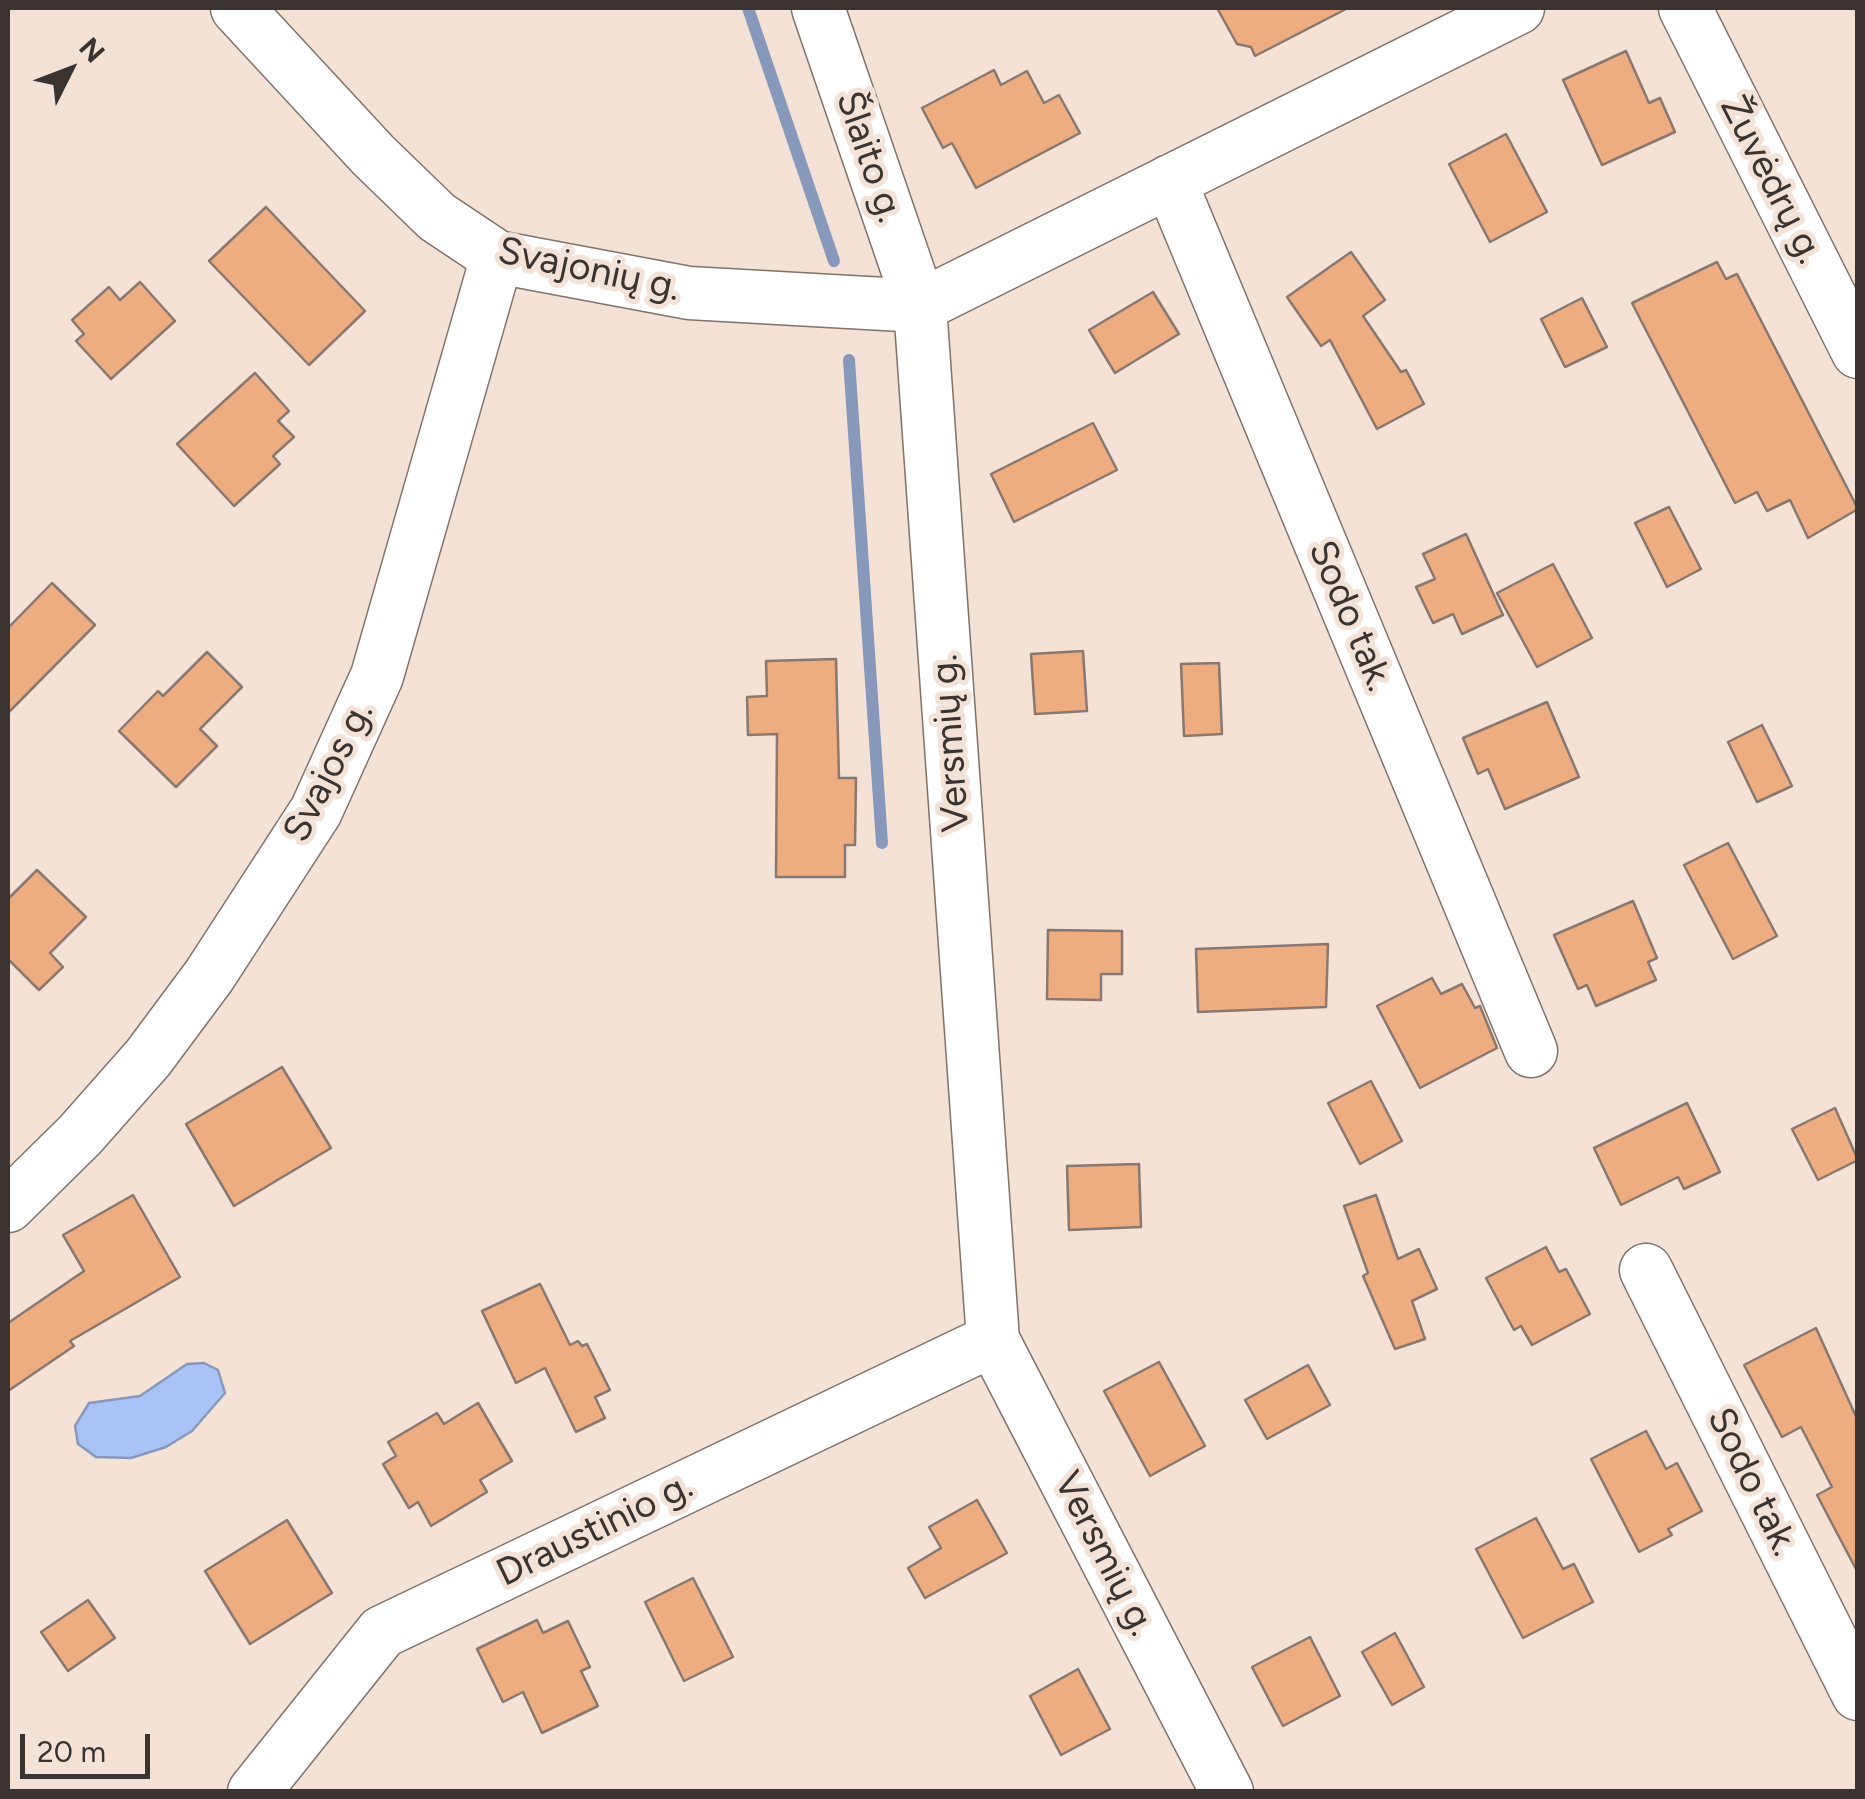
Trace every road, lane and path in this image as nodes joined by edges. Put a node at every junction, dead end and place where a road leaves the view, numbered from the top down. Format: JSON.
{"nodes":[{"id":1,"x":237,"y":8,"type":"edge"},
{"id":2,"x":818,"y":8,"type":"edge"},
{"id":3,"x":1518,"y":8,"type":"edge"},
{"id":4,"x":1685,"y":8,"type":"edge"},
{"id":5,"x":1170,"y":181,"type":"junction"},
{"id":6,"x":497,"y":257,"type":"junction"},
{"id":7,"x":920,"y":306,"type":"junction"},
{"id":8,"x":1858,"y":352,"type":"edge"},
{"id":9,"x":1531,"y":1052,"type":"dead end"},
{"id":10,"x":8,"y":1206,"type":"edge"},
{"id":11,"x":1646,"y":1270,"type":"dead end"},
{"id":12,"x":993,"y":1340,"type":"junction"},
{"id":13,"x":1858,"y":1694,"type":"edge"},
{"id":14,"x":254,"y":1792,"type":"edge"},
{"id":15,"x":1227,"y":1792,"type":"edge"}],
"edges":[{"from":1,"to":6,"type":"street","name":"Svajonių g."},
{"from":2,"to":7,"type":"street","name":"Šlaito g."},
{"from":3,"to":5,"type":"street"},
{"from":4,"to":8,"type":"street","name":"Žuvėdrų g."},
{"from":5,"to":7,"type":"street"},
{"from":5,"to":9,"type":"street","name":"Sodo tak."},
{"from":6,"to":7,"type":"street","name":"Svajonių g."},
{"from":6,"to":10,"type":"street","name":"Svajos g."},
{"from":7,"to":12,"type":"street","name":"Versmių g."},
{"from":11,"to":13,"type":"street","name":"Sodo tak."},
{"from":12,"to":14,"type":"street","name":"Draustinio g."},
{"from":12,"to":15,"type":"street","name":"Versmių g."}]}
